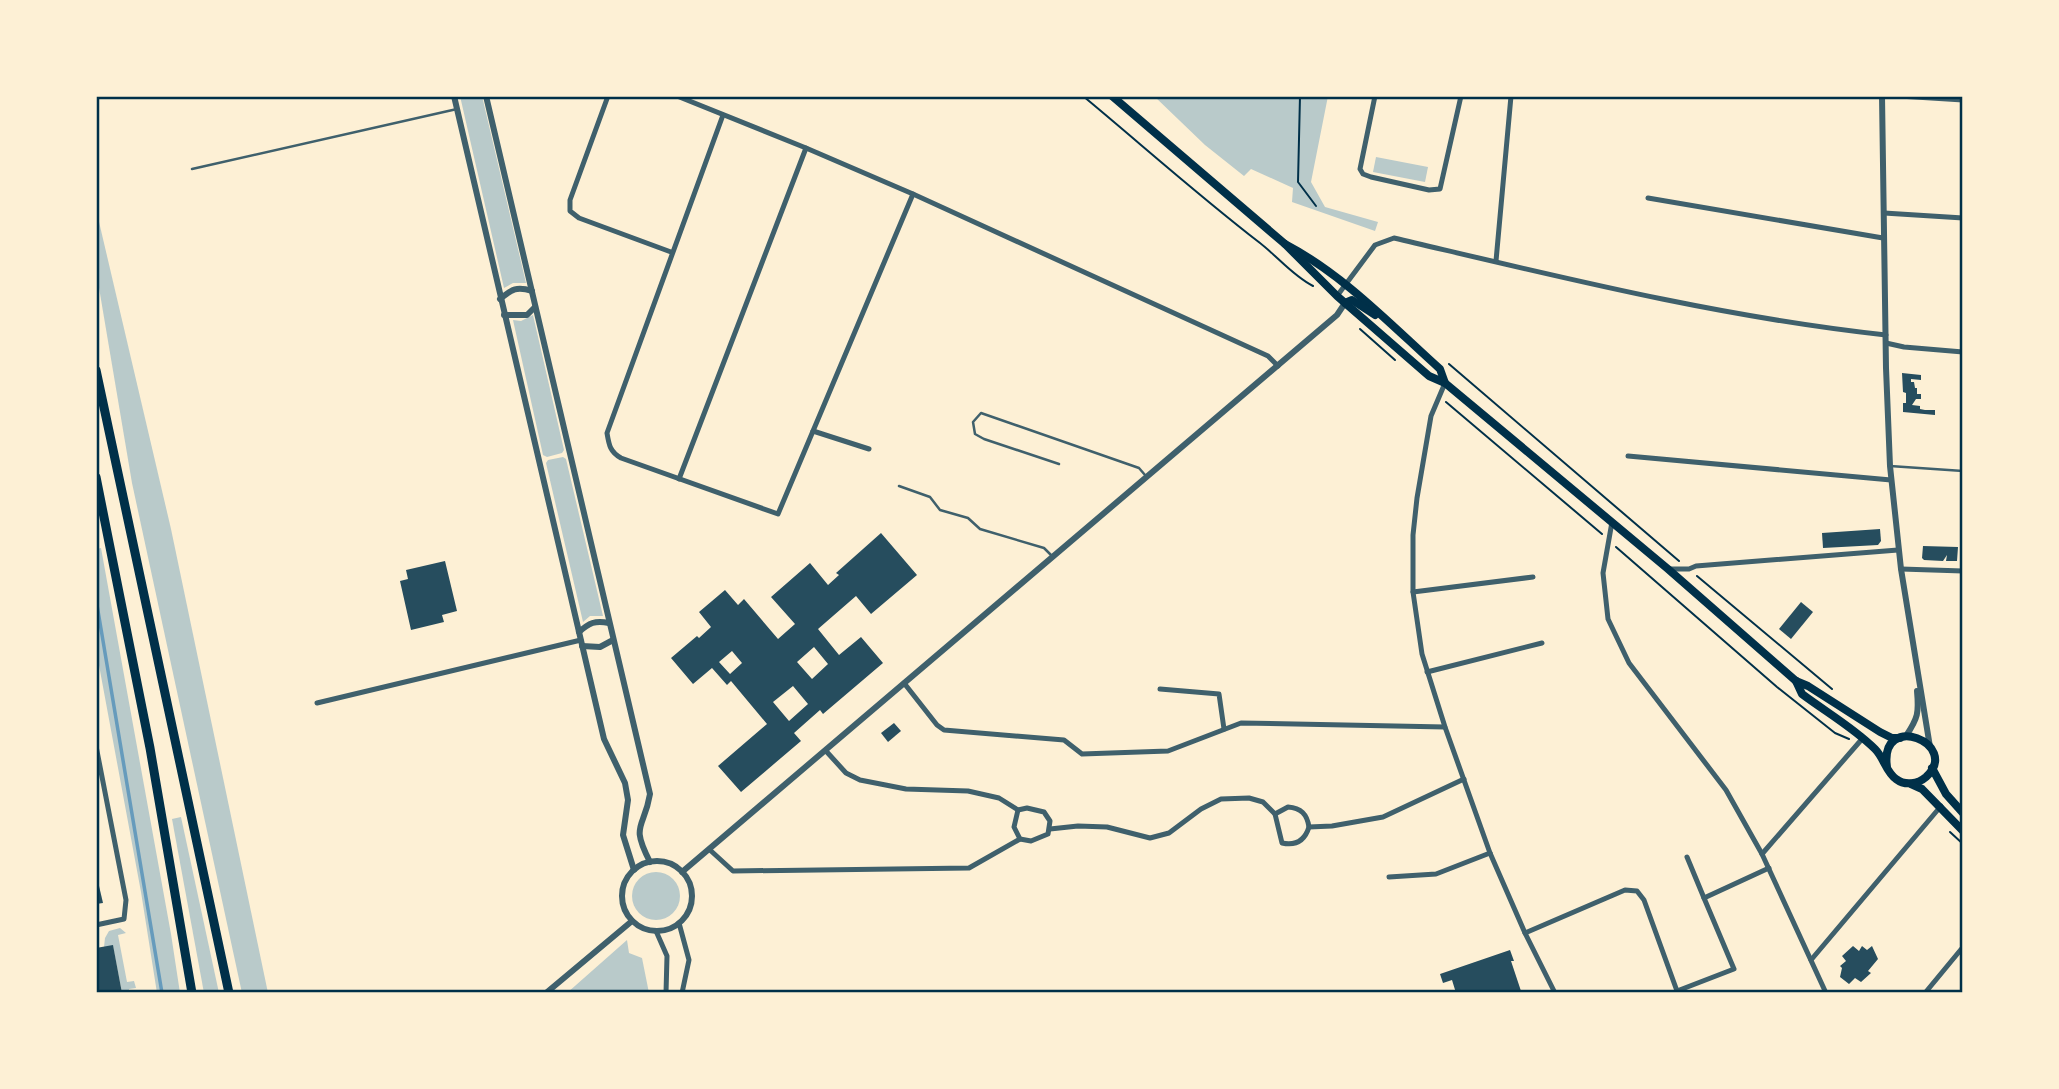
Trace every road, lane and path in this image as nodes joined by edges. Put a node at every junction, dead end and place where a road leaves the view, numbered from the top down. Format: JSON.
{"nodes":[{"id":1,"x":454,"y":96,"type":"edge"},
{"id":2,"x":486,"y":96,"type":"edge"},
{"id":3,"x":608,"y":96,"type":"edge"},
{"id":4,"x":677,"y":96,"type":"edge"},
{"id":5,"x":1083,"y":96,"type":"edge"},
{"id":6,"x":1112,"y":96,"type":"edge"},
{"id":7,"x":1300,"y":96,"type":"edge"},
{"id":8,"x":1375,"y":96,"type":"edge"},
{"id":9,"x":1461,"y":96,"type":"edge"},
{"id":10,"x":1511,"y":96,"type":"edge"},
{"id":11,"x":1882,"y":96,"type":"edge"},
{"id":12,"x":1899,"y":96,"type":"edge"},
{"id":13,"x":1963,"y":100,"type":"edge"},
{"id":14,"x":457,"y":109,"type":"junction"},
{"id":15,"x":723,"y":115,"type":"junction"},
{"id":16,"x":806,"y":148,"type":"junction"},
{"id":17,"x":192,"y":169,"type":"dead end"},
{"id":18,"x":913,"y":194,"type":"junction"},
{"id":19,"x":1648,"y":198,"type":"dead end"},
{"id":20,"x":1316,"y":206,"type":"dead end"},
{"id":21,"x":1884,"y":213,"type":"junction"},
{"id":22,"x":1963,"y":218,"type":"edge"},
{"id":23,"x":1883,"y":238,"type":"junction"},
{"id":24,"x":1285,"y":244,"type":"junction"},
{"id":25,"x":671,"y":252,"type":"junction"},
{"id":26,"x":1496,"y":261,"type":"junction"},
{"id":27,"x":1344,"y":285,"type":"junction"},
{"id":28,"x":1316,"y":289,"type":"dead end"},
{"id":29,"x":532,"y":291,"type":"junction"},
{"id":30,"x":1354,"y":292,"type":"junction"},
{"id":31,"x":1337,"y":296,"type":"junction"},
{"id":32,"x":500,"y":299,"type":"junction"},
{"id":33,"x":1345,"y":303,"type":"junction"},
{"id":34,"x":535,"y":307,"type":"junction"},
{"id":35,"x":504,"y":315,"type":"junction"},
{"id":36,"x":1398,"y":331,"type":"junction"},
{"id":37,"x":1886,"y":339,"type":"junction"},
{"id":38,"x":1963,"y":352,"type":"edge"},
{"id":39,"x":1443,"y":359,"type":"dead end"},
{"id":40,"x":1278,"y":366,"type":"junction"},
{"id":41,"x":96,"y":370,"type":"edge"},
{"id":42,"x":1445,"y":383,"type":"junction"},
{"id":43,"x":813,"y":430,"type":"junction"},
{"id":44,"x":869,"y":449,"type":"dead end"},
{"id":45,"x":1628,"y":456,"type":"dead end"},
{"id":46,"x":1059,"y":464,"type":"dead end"},
{"id":47,"x":1890,"y":466,"type":"junction"},
{"id":48,"x":1963,"y":471,"type":"edge"},
{"id":49,"x":96,"y":477,"type":"edge"},
{"id":50,"x":1147,"y":477,"type":"junction"},
{"id":51,"x":679,"y":479,"type":"junction"},
{"id":52,"x":1891,"y":480,"type":"junction"},
{"id":53,"x":898,"y":486,"type":"dead end"},
{"id":54,"x":1612,"y":522,"type":"junction"},
{"id":55,"x":1898,"y":550,"type":"junction"},
{"id":56,"x":1054,"y":557,"type":"junction"},
{"id":57,"x":1668,"y":569,"type":"junction"},
{"id":58,"x":1689,"y":569,"type":"junction"},
{"id":59,"x":1900,"y":569,"type":"junction"},
{"id":60,"x":1963,"y":571,"type":"edge"},
{"id":61,"x":1533,"y":576,"type":"dead end"},
{"id":62,"x":1413,"y":592,"type":"junction"},
{"id":63,"x":608,"y":623,"type":"junction"},
{"id":64,"x":581,"y":639,"type":"junction"},
{"id":65,"x":613,"y":640,"type":"junction"},
{"id":66,"x":1542,"y":643,"type":"dead end"},
{"id":67,"x":1916,"y":672,"type":"junction"},
{"id":68,"x":1427,"y":673,"type":"junction"},
{"id":69,"x":1796,"y":681,"type":"junction"},
{"id":70,"x":904,"y":683,"type":"junction"},
{"id":71,"x":1160,"y":689,"type":"dead end"},
{"id":72,"x":1834,"y":691,"type":"dead end"},
{"id":73,"x":317,"y":703,"type":"dead end"},
{"id":74,"x":1445,"y":727,"type":"junction"},
{"id":75,"x":1224,"y":729,"type":"junction"},
{"id":76,"x":1903,"y":737,"type":"junction"},
{"id":77,"x":1862,"y":738,"type":"junction"},
{"id":78,"x":96,"y":746,"type":"edge"},
{"id":79,"x":1930,"y":747,"type":"junction"},
{"id":80,"x":826,"y":751,"type":"junction"},
{"id":81,"x":1887,"y":766,"type":"junction"},
{"id":82,"x":1932,"y":768,"type":"junction"},
{"id":83,"x":1464,"y":779,"type":"junction"},
{"id":84,"x":1909,"y":784,"type":"junction"},
{"id":85,"x":1941,"y":806,"type":"junction"},
{"id":86,"x":1018,"y":810,"type":"junction"},
{"id":87,"x":1963,"y":813,"type":"edge"},
{"id":88,"x":1275,"y":814,"type":"junction"},
{"id":89,"x":1309,"y":827,"type":"junction"},
{"id":90,"x":1050,"y":829,"type":"junction"},
{"id":91,"x":1963,"y":831,"type":"edge"},
{"id":92,"x":1020,"y":839,"type":"junction"},
{"id":93,"x":710,"y":850,"type":"junction"},
{"id":94,"x":1490,"y":853,"type":"junction"},
{"id":95,"x":1762,"y":855,"type":"junction"},
{"id":96,"x":1687,"y":858,"type":"dead end"},
{"id":97,"x":650,"y":862,"type":"junction"},
{"id":98,"x":1769,"y":868,"type":"junction"},
{"id":99,"x":634,"y":870,"type":"junction"},
{"id":100,"x":682,"y":872,"type":"junction"},
{"id":101,"x":1389,"y":877,"type":"dead end"},
{"id":102,"x":1704,"y":898,"type":"junction"},
{"id":103,"x":632,"y":921,"type":"junction"},
{"id":104,"x":679,"y":923,"type":"junction"},
{"id":105,"x":96,"y":925,"type":"edge"},
{"id":106,"x":656,"y":931,"type":"junction"},
{"id":107,"x":1525,"y":933,"type":"junction"},
{"id":108,"x":1963,"y":947,"type":"edge"},
{"id":109,"x":1811,"y":960,"type":"junction"},
{"id":110,"x":192,"y":993,"type":"edge"},
{"id":111,"x":229,"y":993,"type":"edge"},
{"id":112,"x":546,"y":993,"type":"edge"},
{"id":113,"x":666,"y":993,"type":"edge"},
{"id":114,"x":682,"y":993,"type":"edge"},
{"id":115,"x":1555,"y":993,"type":"edge"},
{"id":116,"x":1826,"y":993,"type":"edge"},
{"id":117,"x":1925,"y":993,"type":"edge"}],
"edges":[{"from":1,"to":14,"type":"street"},
{"from":2,"to":29,"type":"street"},
{"from":3,"to":25,"type":"street"},
{"from":4,"to":15,"type":"street"},
{"from":5,"to":28,"type":"path"},
{"from":6,"to":24,"type":"main road"},
{"from":7,"to":20,"type":"path"},
{"from":8,"to":9,"type":"street"},
{"from":10,"to":26,"type":"street"},
{"from":11,"to":21,"type":"street"},
{"from":12,"to":13,"type":"street"},
{"from":14,"to":17,"type":"lane"},
{"from":14,"to":32,"type":"street"},
{"from":15,"to":16,"type":"street"},
{"from":15,"to":25,"type":"street"},
{"from":16,"to":18,"type":"street"},
{"from":16,"to":51,"type":"street"},
{"from":18,"to":40,"type":"street"},
{"from":18,"to":43,"type":"street"},
{"from":19,"to":23,"type":"street"},
{"from":21,"to":22,"type":"street"},
{"from":21,"to":23,"type":"street"},
{"from":23,"to":37,"type":"street"},
{"from":24,"to":27,"type":"main road"},
{"from":24,"to":31,"type":"main road"},
{"from":25,"to":51,"type":"street"},
{"from":26,"to":27,"type":"street"},
{"from":26,"to":37,"type":"street"},
{"from":27,"to":30,"type":"main road"},
{"from":27,"to":31,"type":"street"},
{"from":29,"to":32,"type":"street"},
{"from":29,"to":34,"type":"street"},
{"from":30,"to":33,"type":"main road"},
{"from":30,"to":36,"type":"main road"},
{"from":31,"to":33,"type":"main road"},
{"from":32,"to":35,"type":"street"},
{"from":33,"to":36,"type":"main road"},
{"from":33,"to":40,"type":"street"},
{"from":33,"to":42,"type":"main road"},
{"from":34,"to":35,"type":"street"},
{"from":34,"to":63,"type":"street"},
{"from":35,"to":64,"type":"street"},
{"from":36,"to":42,"type":"main road"},
{"from":37,"to":38,"type":"street"},
{"from":37,"to":47,"type":"street"},
{"from":39,"to":58,"type":"path"},
{"from":40,"to":50,"type":"street"},
{"from":41,"to":111,"type":"highway"},
{"from":42,"to":54,"type":"main road"},
{"from":42,"to":62,"type":"street"},
{"from":43,"to":44,"type":"street"},
{"from":43,"to":51,"type":"street"},
{"from":45,"to":52,"type":"street"},
{"from":46,"to":50,"type":"lane"},
{"from":47,"to":48,"type":"lane"},
{"from":47,"to":52,"type":"street"},
{"from":49,"to":110,"type":"highway"},
{"from":50,"to":56,"type":"street"},
{"from":52,"to":55,"type":"street"},
{"from":53,"to":56,"type":"lane"},
{"from":54,"to":57,"type":"main road"},
{"from":54,"to":95,"type":"street"},
{"from":55,"to":58,"type":"street"},
{"from":55,"to":59,"type":"street"},
{"from":56,"to":70,"type":"street"},
{"from":57,"to":58,"type":"street"},
{"from":57,"to":69,"type":"main road"},
{"from":58,"to":72,"type":"path"},
{"from":59,"to":60,"type":"street"},
{"from":59,"to":67,"type":"street"},
{"from":61,"to":62,"type":"street"},
{"from":62,"to":68,"type":"street"},
{"from":63,"to":64,"type":"street"},
{"from":63,"to":65,"type":"street"},
{"from":64,"to":65,"type":"street"},
{"from":64,"to":73,"type":"street"},
{"from":64,"to":99,"type":"street"},
{"from":65,"to":97,"type":"street"},
{"from":66,"to":68,"type":"street"},
{"from":67,"to":76,"type":"street"},
{"from":67,"to":79,"type":"street"},
{"from":68,"to":74,"type":"street"},
{"from":69,"to":76,"type":"main road"},
{"from":69,"to":77,"type":"main road"},
{"from":70,"to":75,"type":"street"},
{"from":70,"to":80,"type":"street"},
{"from":71,"to":75,"type":"street"},
{"from":74,"to":75,"type":"street"},
{"from":74,"to":83,"type":"street"},
{"from":76,"to":79,"type":"main road"},
{"from":76,"to":81,"type":"main road"},
{"from":77,"to":81,"type":"main road"},
{"from":77,"to":95,"type":"street"},
{"from":78,"to":105,"type":"street"},
{"from":79,"to":82,"type":"main road"},
{"from":80,"to":86,"type":"street"},
{"from":80,"to":93,"type":"street"},
{"from":81,"to":84,"type":"main road"},
{"from":82,"to":84,"type":"main road"},
{"from":82,"to":87,"type":"main road"},
{"from":83,"to":89,"type":"street"},
{"from":83,"to":94,"type":"street"},
{"from":84,"to":85,"type":"main road"},
{"from":85,"to":91,"type":"main road"},
{"from":85,"to":109,"type":"street"},
{"from":86,"to":90,"type":"street"},
{"from":86,"to":92,"type":"street"},
{"from":88,"to":89,"type":"street"},
{"from":88,"to":89,"type":"street"},
{"from":88,"to":90,"type":"street"},
{"from":90,"to":92,"type":"street"},
{"from":92,"to":93,"type":"street"},
{"from":93,"to":100,"type":"street"},
{"from":94,"to":101,"type":"street"},
{"from":94,"to":107,"type":"street"},
{"from":95,"to":98,"type":"street"},
{"from":96,"to":102,"type":"street"},
{"from":97,"to":99,"type":"street"},
{"from":97,"to":100,"type":"street"},
{"from":98,"to":102,"type":"street"},
{"from":98,"to":109,"type":"street"},
{"from":99,"to":103,"type":"street"},
{"from":100,"to":104,"type":"street"},
{"from":102,"to":107,"type":"street"},
{"from":103,"to":106,"type":"street"},
{"from":103,"to":112,"type":"street"},
{"from":104,"to":106,"type":"street"},
{"from":104,"to":114,"type":"street"},
{"from":106,"to":113,"type":"street"},
{"from":107,"to":115,"type":"street"},
{"from":108,"to":117,"type":"street"},
{"from":109,"to":116,"type":"street"}]}
